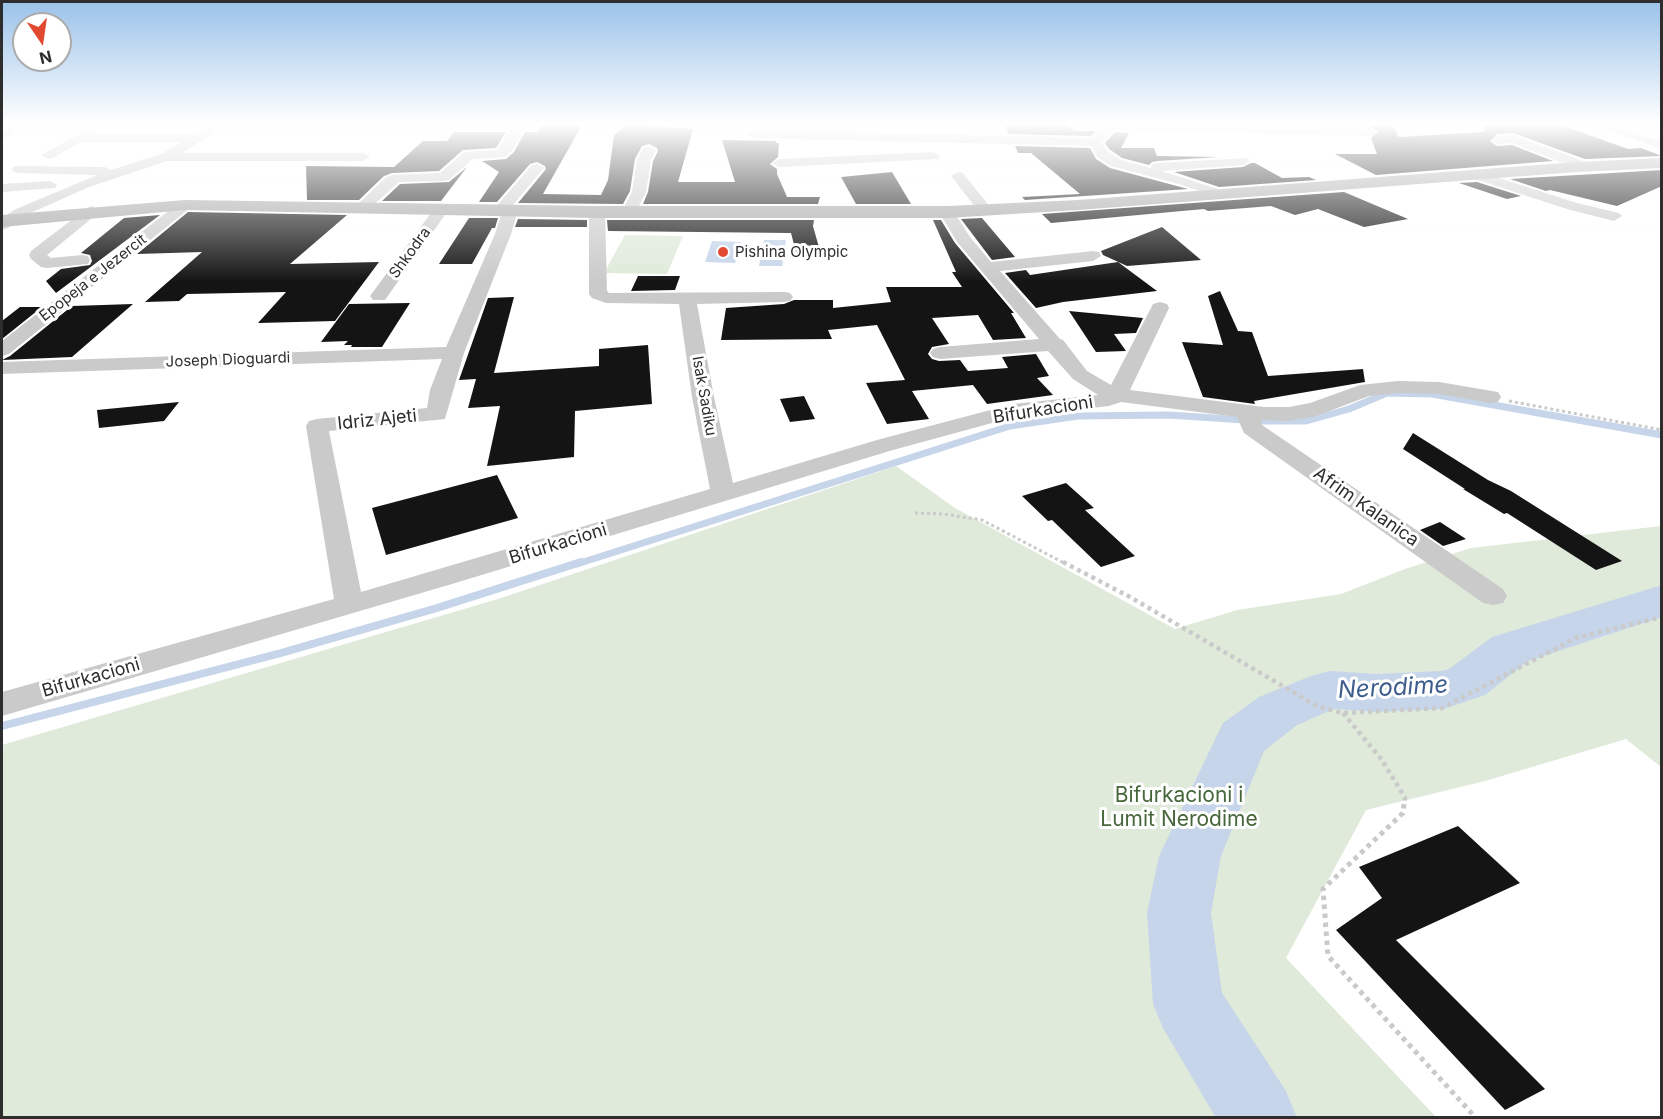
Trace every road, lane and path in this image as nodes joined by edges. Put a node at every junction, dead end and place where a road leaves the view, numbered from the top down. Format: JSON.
{"nodes":[{"id":1,"x":105,"y":177,"type":"edge"},
{"id":2,"x":434,"y":177,"type":"edge"},
{"id":3,"x":530,"y":177,"type":"edge"},
{"id":4,"x":641,"y":177,"type":"edge"},
{"id":5,"x":959,"y":177,"type":"edge"},
{"id":6,"x":1170,"y":177,"type":"edge"},
{"id":7,"x":1444,"y":177,"type":"edge"},
{"id":8,"x":1483,"y":177,"type":"edge"},
{"id":9,"x":84,"y":184,"type":"junction"},
{"id":10,"x":2,"y":188,"type":"edge"},
{"id":11,"x":1216,"y":193,"type":"junction"},
{"id":12,"x":185,"y":205,"type":"junction"},
{"id":13,"x":362,"y":208,"type":"junction"},
{"id":14,"x":441,"y":209,"type":"junction"},
{"id":15,"x":506,"y":210,"type":"junction"},
{"id":16,"x":985,"y":210,"type":"junction"},
{"id":17,"x":92,"y":211,"type":"junction"},
{"id":18,"x":630,"y":211,"type":"junction"},
{"id":19,"x":597,"y":212,"type":"junction"},
{"id":20,"x":947,"y":212,"type":"junction"},
{"id":21,"x":1614,"y":216,"type":"dead end"},
{"id":22,"x":5,"y":222,"type":"edge"},
{"id":23,"x":1093,"y":256,"type":"dead end"},
{"id":24,"x":82,"y":260,"type":"dead end"},
{"id":25,"x":988,"y":267,"type":"junction"},
{"id":26,"x":379,"y":296,"type":"dead end"},
{"id":27,"x":784,"y":297,"type":"dead end"},
{"id":28,"x":687,"y":299,"type":"junction"},
{"id":29,"x":1160,"y":308,"type":"dead end"},
{"id":30,"x":1056,"y":344,"type":"junction"},
{"id":31,"x":2,"y":350,"type":"edge"},
{"id":32,"x":454,"y":353,"type":"junction"},
{"id":33,"x":940,"y":353,"type":"dead end"},
{"id":34,"x":2,"y":368,"type":"edge"},
{"id":35,"x":1117,"y":396,"type":"junction"},
{"id":36,"x":1490,"y":397,"type":"joint"},
{"id":37,"x":1249,"y":419,"type":"junction"},
{"id":38,"x":1662,"y":430,"type":"edge"},
{"id":39,"x":723,"y":492,"type":"junction"},
{"id":40,"x":915,"y":513,"type":"dead end"},
{"id":41,"x":1493,"y":596,"type":"dead end"},
{"id":42,"x":348,"y":603,"type":"junction"},
{"id":43,"x":1662,"y":617,"type":"edge"},
{"id":44,"x":2,"y":704,"type":"edge"},
{"id":45,"x":1342,"y":713,"type":"junction"},
{"id":46,"x":1476,"y":1118,"type":"edge"}],
"edges":[{"from":1,"to":9,"type":"street"},
{"from":2,"to":13,"type":"street"},
{"from":3,"to":15,"type":"street"},
{"from":4,"to":18,"type":"street"},
{"from":5,"to":16,"type":"street"},
{"from":6,"to":11,"type":"street"},
{"from":7,"to":11,"type":"main road","name":"Epopeja e Jezercit"},
{"from":8,"to":21,"type":"street"},
{"from":9,"to":10,"type":"street"},
{"from":9,"to":22,"type":"street"},
{"from":11,"to":16,"type":"main road","name":"Epopeja e Jezercit"},
{"from":12,"to":13,"type":"main road","name":"Epopeja e Jezercit"},
{"from":12,"to":17,"type":"main road","name":"Epopeja e Jezercit"},
{"from":12,"to":31,"type":"street","name":"Epopeja e Jezercit"},
{"from":13,"to":14,"type":"main road","name":"Epopeja e Jezercit"},
{"from":14,"to":15,"type":"main road","name":"Epopeja e Jezercit"},
{"from":14,"to":26,"type":"street","name":"Shkodra"},
{"from":15,"to":19,"type":"main road","name":"Epopeja e Jezercit"},
{"from":15,"to":32,"type":"street","name":"Idriz Ajeti"},
{"from":16,"to":20,"type":"main road","name":"Epopeja e Jezercit"},
{"from":17,"to":22,"type":"main road","name":"Epopeja e Jezercit"},
{"from":17,"to":24,"type":"street","name":"Epopeja e Jezercit"},
{"from":18,"to":19,"type":"main road","name":"Epopeja e Jezercit"},
{"from":18,"to":20,"type":"main road","name":"Epopeja e Jezercit"},
{"from":19,"to":28,"type":"street"},
{"from":20,"to":25,"type":"street","name":"Afrim Kalanica"},
{"from":23,"to":25,"type":"street"},
{"from":25,"to":30,"type":"street","name":"Afrim Kalanica"},
{"from":27,"to":28,"type":"street"},
{"from":28,"to":39,"type":"street","name":"Isak Sadiku"},
{"from":29,"to":35,"type":"street"},
{"from":30,"to":33,"type":"street"},
{"from":30,"to":35,"type":"street","name":"Afrim Kalanica"},
{"from":32,"to":34,"type":"street","name":"Joseph Dioguardi"},
{"from":32,"to":42,"type":"street","name":"Idriz Ajeti"},
{"from":35,"to":37,"type":"street","name":"Afrim Kalanica"},
{"from":35,"to":39,"type":"street","name":"Bifurkacioni"},
{"from":36,"to":37,"type":"street","name":"Afrim Kalanica"},
{"from":36,"to":38,"type":"path"},
{"from":37,"to":41,"type":"street","name":"Afrim Kalanica"},
{"from":39,"to":42,"type":"street","name":"Bifurkacioni"},
{"from":40,"to":45,"type":"path"},
{"from":42,"to":44,"type":"street","name":"Bifurkacioni"},
{"from":43,"to":45,"type":"path"},
{"from":45,"to":46,"type":"path"}]}
